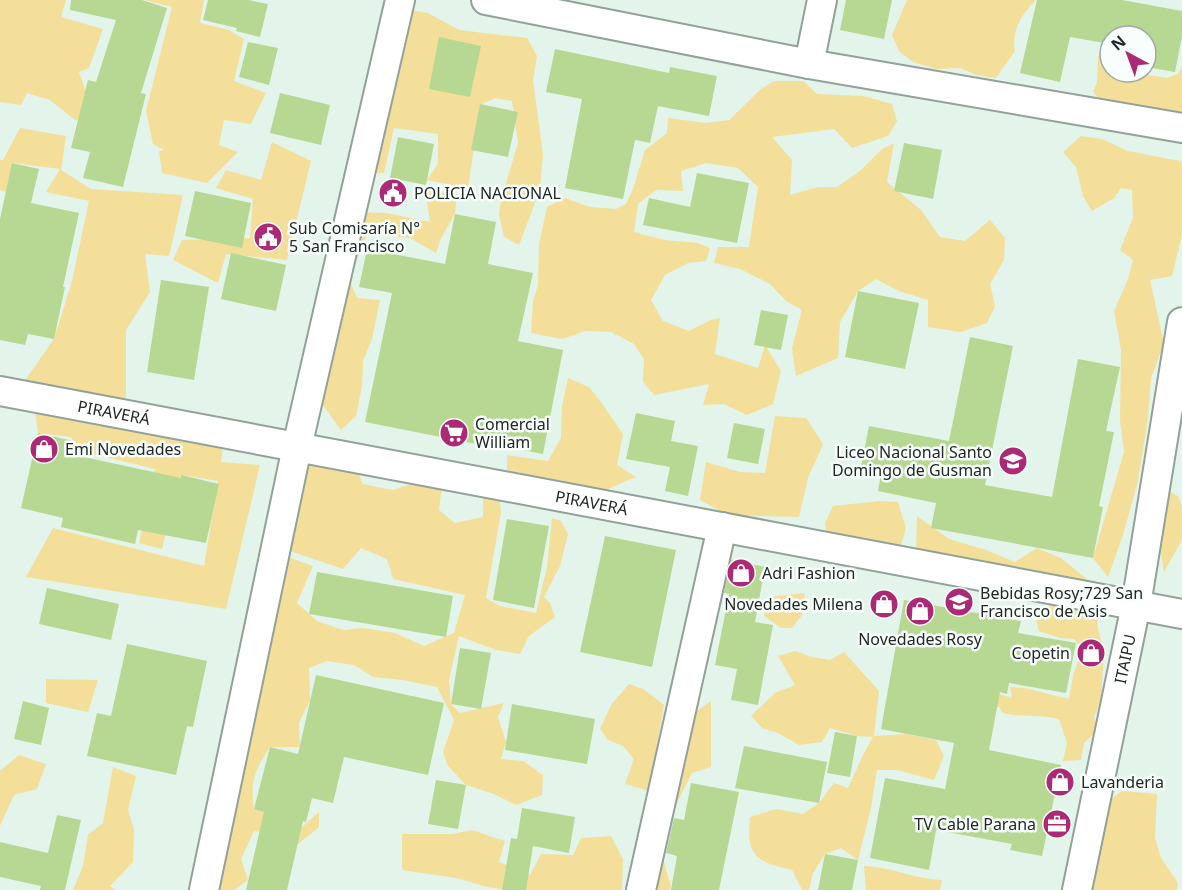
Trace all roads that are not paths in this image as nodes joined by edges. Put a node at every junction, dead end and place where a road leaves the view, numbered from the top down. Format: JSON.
{"nodes":[{"id":1,"x":400,"y":0,"type":"edge"},
{"id":2,"x":486,"y":0,"type":"edge"},
{"id":3,"x":822,"y":0,"type":"edge"},
{"id":4,"x":809,"y":64,"type":"junction"},
{"id":5,"x":1182,"y":128,"type":"edge"},
{"id":6,"x":1182,"y":322,"type":"edge"},
{"id":7,"x":0,"y":391,"type":"edge"},
{"id":8,"x":297,"y":447,"type":"junction"},
{"id":9,"x":722,"y":527,"type":"junction"},
{"id":10,"x":1136,"y":605,"type":"junction"},
{"id":11,"x":1182,"y":614,"type":"edge"},
{"id":12,"x":204,"y":890,"type":"edge"},
{"id":13,"x":641,"y":890,"type":"edge"},
{"id":14,"x":1077,"y":890,"type":"edge"}],
"edges":[{"from":1,"to":8,"type":"street"},
{"from":2,"to":4,"type":"street"},
{"from":3,"to":4,"type":"street"},
{"from":4,"to":5,"type":"street"},
{"from":6,"to":10,"type":"street","name":"ITAIPU"},
{"from":7,"to":8,"type":"street","name":"PIRAVERÁ"},
{"from":8,"to":9,"type":"street","name":"PIRAVERÁ"},
{"from":8,"to":12,"type":"street"},
{"from":9,"to":10,"type":"street","name":"PIRAVERÁ"},
{"from":9,"to":13,"type":"street"},
{"from":10,"to":11,"type":"street","name":"PIRAVERÁ"},
{"from":10,"to":14,"type":"street","name":"ITAIPU"}]}
